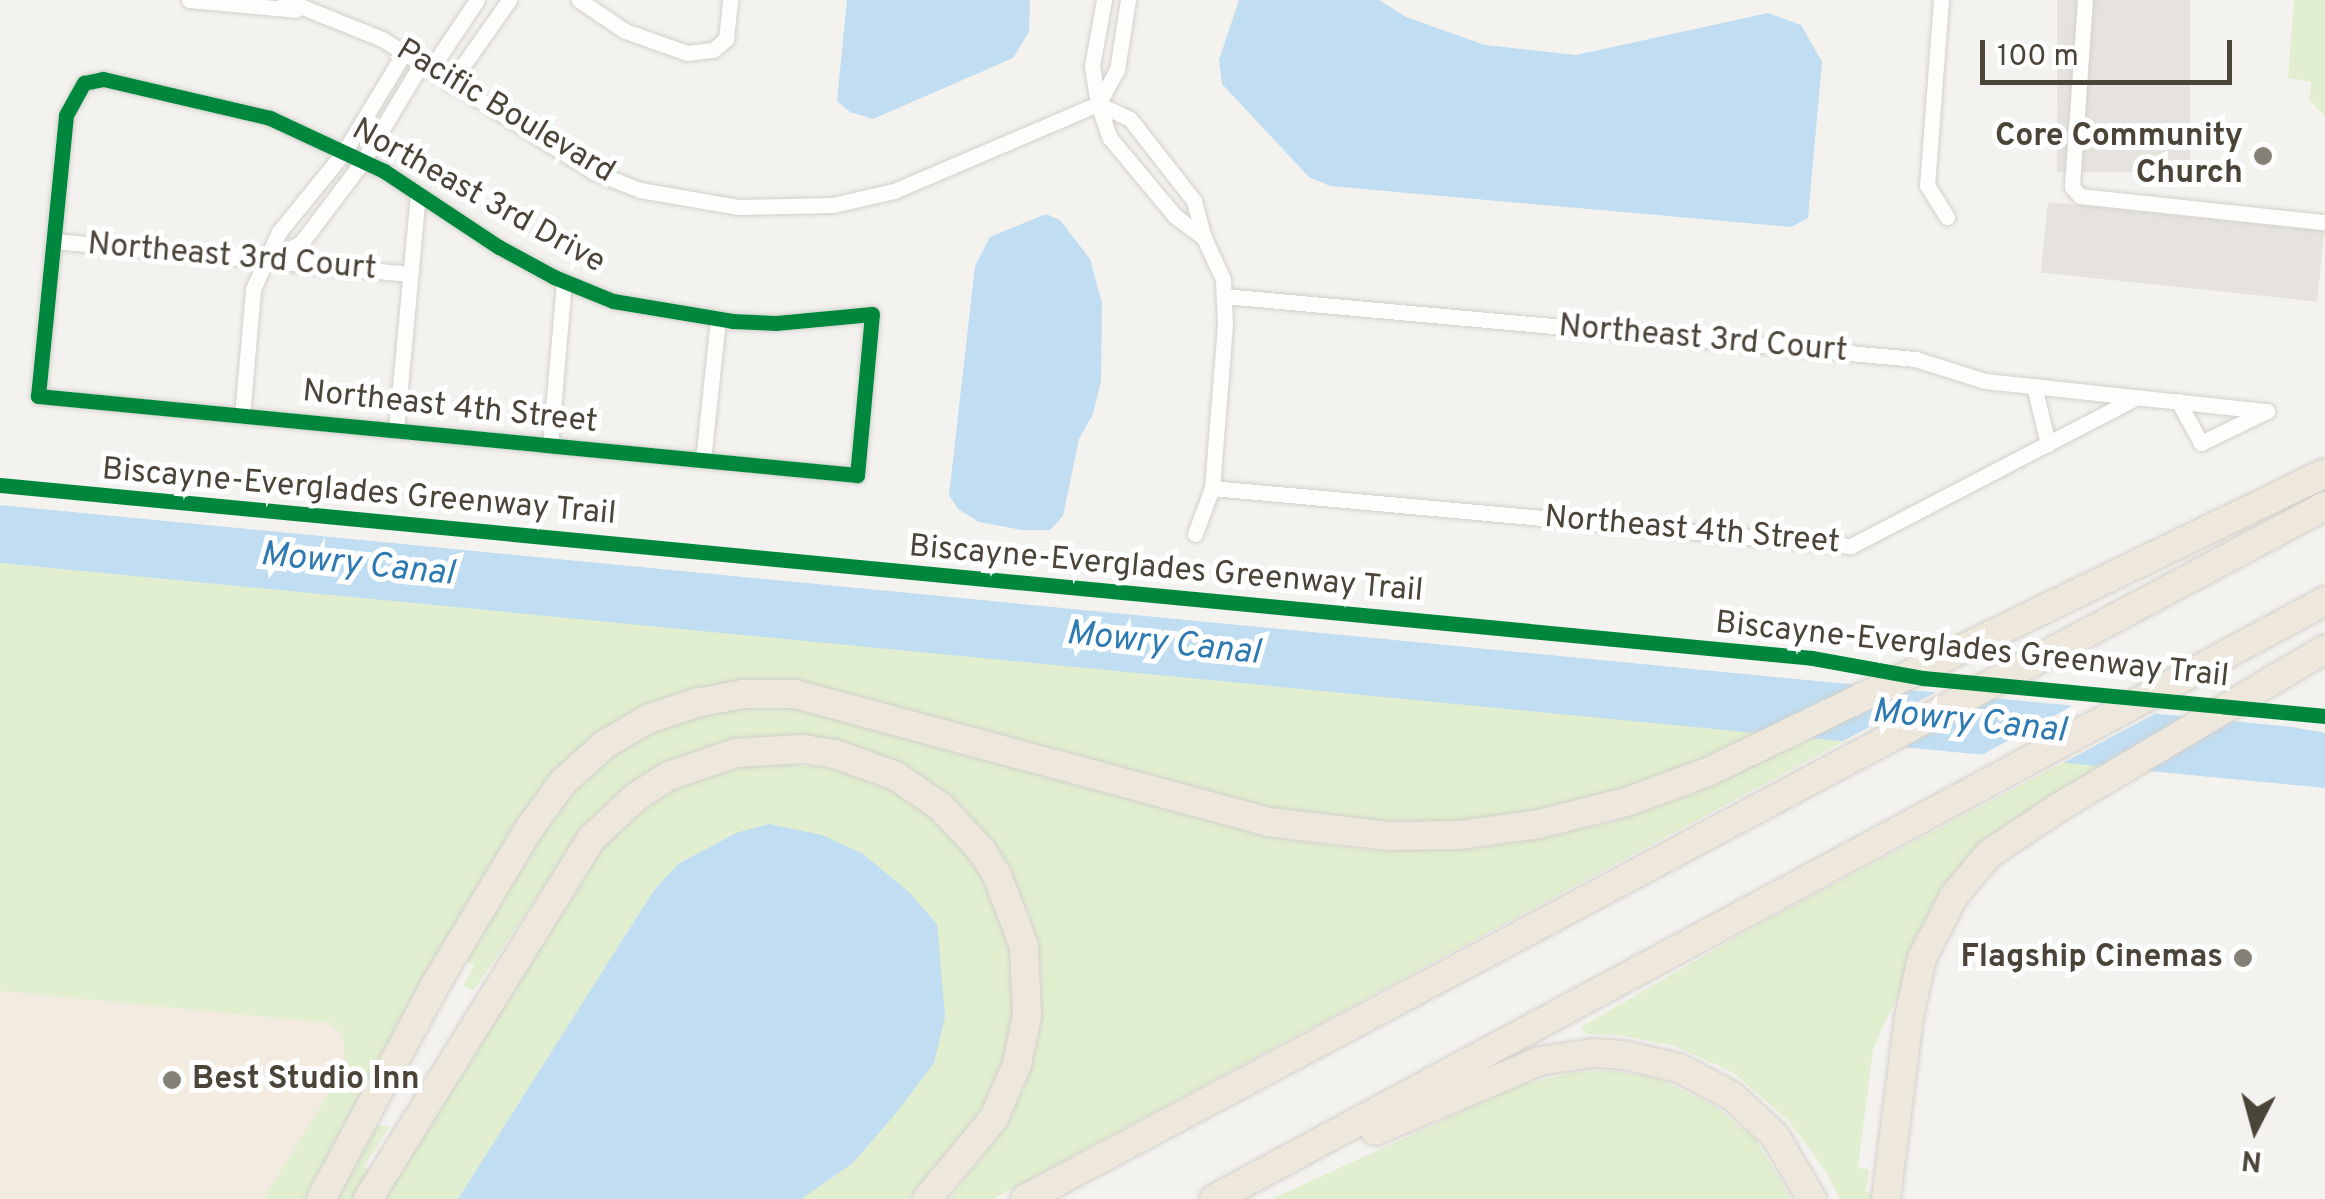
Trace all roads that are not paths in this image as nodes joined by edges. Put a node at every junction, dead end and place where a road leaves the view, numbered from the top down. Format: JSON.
{"nodes":[{"id":1,"x":189,"y":0,"type":"edge"},
{"id":2,"x":285,"y":0,"type":"edge"},
{"id":3,"x":476,"y":0,"type":"edge"},
{"id":4,"x":508,"y":0,"type":"edge"},
{"id":5,"x":579,"y":0,"type":"edge"},
{"id":6,"x":730,"y":0,"type":"edge"},
{"id":7,"x":1104,"y":0,"type":"edge"},
{"id":8,"x":1128,"y":0,"type":"edge"},
{"id":9,"x":1926,"y":0,"type":"edge"},
{"id":10,"x":1941,"y":0,"type":"edge"},
{"id":11,"x":2085,"y":0,"type":"edge"},
{"id":12,"x":315,"y":12,"type":"junction"},
{"id":13,"x":1938,"y":30,"type":"junction"},
{"id":14,"x":404,"y":52,"type":"junction"},
{"id":15,"x":426,"y":67,"type":"junction"},
{"id":16,"x":450,"y":84,"type":"junction"},
{"id":17,"x":1098,"y":104,"type":"junction"},
{"id":18,"x":344,"y":152,"type":"junction"},
{"id":19,"x":363,"y":161,"type":"junction"},
{"id":20,"x":418,"y":193,"type":"junction"},
{"id":21,"x":1947,"y":217,"type":"dead end"},
{"id":22,"x":2325,"y":222,"type":"edge"},
{"id":23,"x":1204,"y":238,"type":"junction"},
{"id":24,"x":54,"y":241,"type":"junction"},
{"id":25,"x":268,"y":261,"type":"junction"},
{"id":26,"x":410,"y":274,"type":"junction"},
{"id":27,"x":564,"y":282,"type":"junction"},
{"id":28,"x":1224,"y":296,"type":"junction"},
{"id":29,"x":718,"y":320,"type":"junction"},
{"id":30,"x":2034,"y":386,"type":"junction"},
{"id":31,"x":2137,"y":397,"type":"junction"},
{"id":32,"x":2178,"y":401,"type":"junction"},
{"id":33,"x":242,"y":416,"type":"junction"},
{"id":34,"x":396,"y":430,"type":"junction"},
{"id":35,"x":2048,"y":444,"type":"junction"},
{"id":36,"x":550,"y":445,"type":"junction"},
{"id":37,"x":704,"y":460,"type":"junction"},
{"id":38,"x":2325,"y":473,"type":"edge"},
{"id":39,"x":857,"y":475,"type":"joint"},
{"id":40,"x":1212,"y":488,"type":"junction"},
{"id":41,"x":2325,"y":506,"type":"edge"},
{"id":42,"x":1196,"y":534,"type":"dead end"},
{"id":43,"x":2325,"y":602,"type":"edge"},
{"id":44,"x":2325,"y":649,"type":"edge"},
{"id":45,"x":321,"y":1199,"type":"edge"},
{"id":46,"x":368,"y":1199,"type":"edge"},
{"id":47,"x":927,"y":1199,"type":"edge"},
{"id":48,"x":1025,"y":1199,"type":"edge"},
{"id":49,"x":1216,"y":1199,"type":"edge"},
{"id":50,"x":1812,"y":1199,"type":"edge"},
{"id":51,"x":1886,"y":1199,"type":"edge"}],
"edges":[{"from":1,"to":12,"type":"street","name":"Pacific Boulevard"},
{"from":2,"to":12,"type":"street","name":"Pacific Boulevard"},
{"from":3,"to":15,"type":"street"},
{"from":4,"to":16,"type":"street"},
{"from":5,"to":6,"type":"street"},
{"from":7,"to":17,"type":"street"},
{"from":8,"to":17,"type":"street"},
{"from":9,"to":13,"type":"street"},
{"from":10,"to":13,"type":"street"},
{"from":11,"to":22,"type":"street"},
{"from":12,"to":14,"type":"street","name":"Pacific Boulevard"},
{"from":13,"to":21,"type":"street"},
{"from":14,"to":15,"type":"street","name":"Pacific Boulevard"},
{"from":14,"to":18,"type":"street"},
{"from":15,"to":16,"type":"street","name":"Pacific Boulevard"},
{"from":15,"to":19,"type":"street"},
{"from":16,"to":17,"type":"street","name":"Pacific Boulevard"},
{"from":17,"to":23,"type":"street"},
{"from":17,"to":23,"type":"street"},
{"from":18,"to":19,"type":"street","name":"Northeast 3rd Drive"},
{"from":18,"to":24,"type":"street","name":"Northeast 3rd Drive"},
{"from":18,"to":25,"type":"street"},
{"from":19,"to":20,"type":"street","name":"Northeast 3rd Drive"},
{"from":19,"to":25,"type":"street"},
{"from":20,"to":26,"type":"street"},
{"from":20,"to":27,"type":"street","name":"Northeast 3rd Drive"},
{"from":23,"to":28,"type":"street"},
{"from":24,"to":25,"type":"street","name":"Northeast 3rd Court"},
{"from":24,"to":33,"type":"street","name":"Northeast 4th Street"},
{"from":25,"to":26,"type":"street","name":"Northeast 3rd Court"},
{"from":25,"to":33,"type":"street"},
{"from":26,"to":34,"type":"street"},
{"from":27,"to":29,"type":"street","name":"Northeast 3rd Drive"},
{"from":27,"to":36,"type":"street"},
{"from":28,"to":30,"type":"street","name":"Northeast 3rd Court"},
{"from":28,"to":40,"type":"street"},
{"from":29,"to":37,"type":"street"},
{"from":29,"to":39,"type":"street","name":"Northeast 3rd Drive"},
{"from":30,"to":31,"type":"street","name":"Northeast 3rd Court"},
{"from":30,"to":35,"type":"street"},
{"from":31,"to":32,"type":"street","name":"Northeast 3rd Court"},
{"from":31,"to":35,"type":"street","name":"Northeast 4th Street"},
{"from":32,"to":32,"type":"street","name":"Northeast 3rd Court"},
{"from":33,"to":34,"type":"street","name":"Northeast 4th Street"},
{"from":34,"to":36,"type":"street","name":"Northeast 4th Street"},
{"from":35,"to":40,"type":"street","name":"Northeast 4th Street"},
{"from":36,"to":37,"type":"street","name":"Northeast 4th Street"},
{"from":37,"to":39,"type":"street","name":"Northeast 4th Street"},
{"from":38,"to":45,"type":"highway"},
{"from":40,"to":42,"type":"street"},
{"from":41,"to":48,"type":"highway"},
{"from":43,"to":49,"type":"highway"},
{"from":44,"to":51,"type":"highway"},
{"from":46,"to":47,"type":"highway"},
{"from":49,"to":50,"type":"highway"}]}
